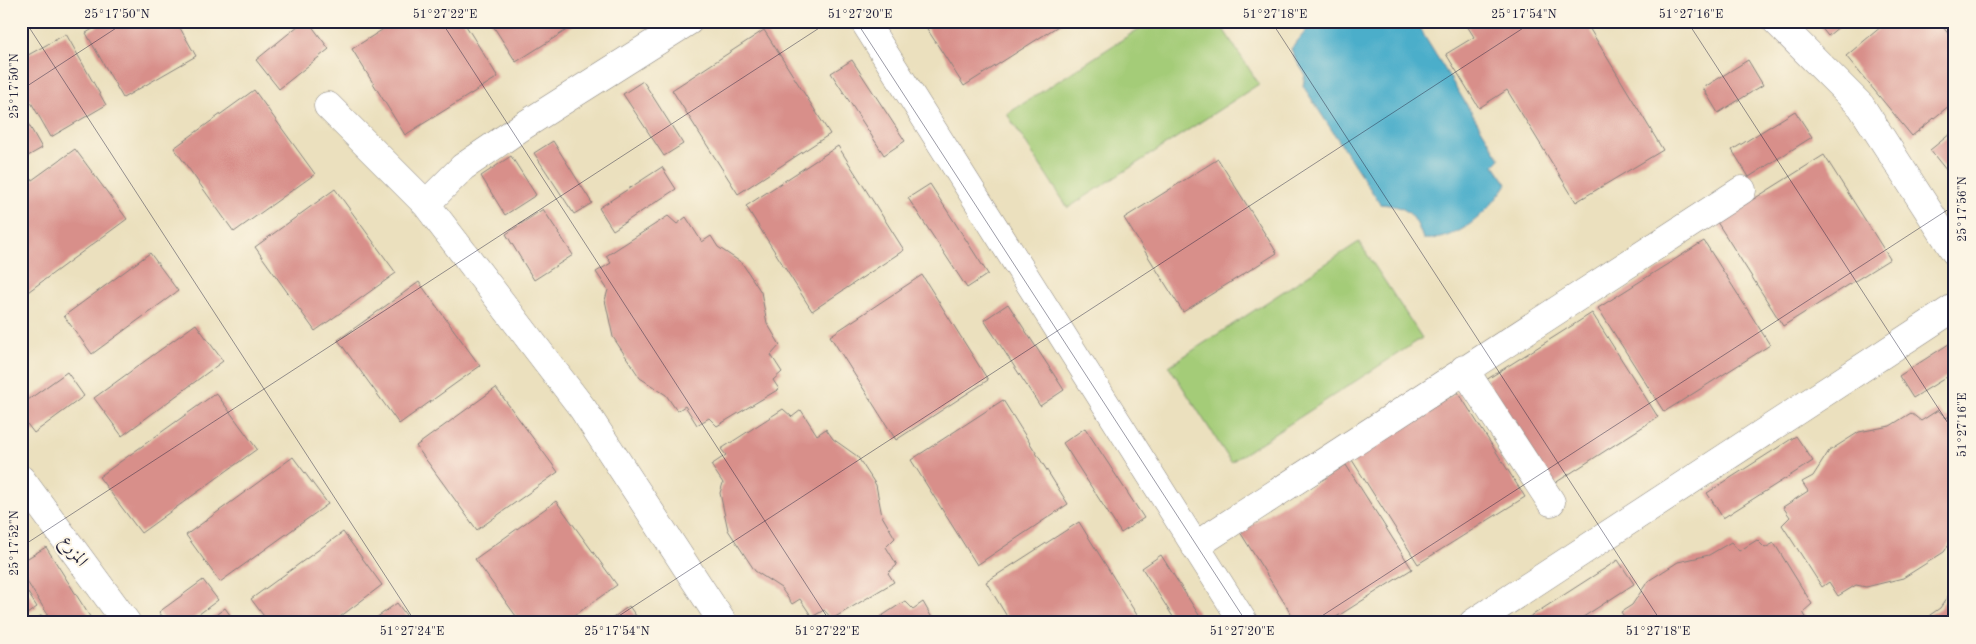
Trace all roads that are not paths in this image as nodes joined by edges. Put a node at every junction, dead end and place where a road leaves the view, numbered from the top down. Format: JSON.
{"nodes":[{"id":1,"x":689,"y":21,"type":"edge"},
{"id":2,"x":864,"y":21,"type":"edge"},
{"id":3,"x":1776,"y":21,"type":"edge"},
{"id":4,"x":328,"y":106,"type":"dead end"},
{"id":5,"x":1742,"y":190,"type":"dead end"},
{"id":6,"x":426,"y":204,"type":"junction"},
{"id":7,"x":1955,"y":252,"type":"edge"},
{"id":8,"x":1955,"y":307,"type":"edge"},
{"id":9,"x":1464,"y":369,"type":"junction"},
{"id":10,"x":21,"y":479,"type":"edge"},
{"id":11,"x":1551,"y":502,"type":"dead end"},
{"id":12,"x":1195,"y":546,"type":"junction"},
{"id":13,"x":127,"y":623,"type":"edge"},
{"id":14,"x":723,"y":623,"type":"edge"},
{"id":15,"x":1244,"y":623,"type":"edge"},
{"id":16,"x":1473,"y":623,"type":"edge"}],
"edges":[{"from":1,"to":6,"type":"street"},
{"from":2,"to":12,"type":"street"},
{"from":3,"to":7,"type":"street"},
{"from":4,"to":6,"type":"street"},
{"from":5,"to":9,"type":"street"},
{"from":6,"to":14,"type":"street"},
{"from":8,"to":16,"type":"street"},
{"from":9,"to":11,"type":"street"},
{"from":9,"to":12,"type":"street"},
{"from":10,"to":13,"type":"street","name":"المزرع"},
{"from":12,"to":15,"type":"street"}]}
